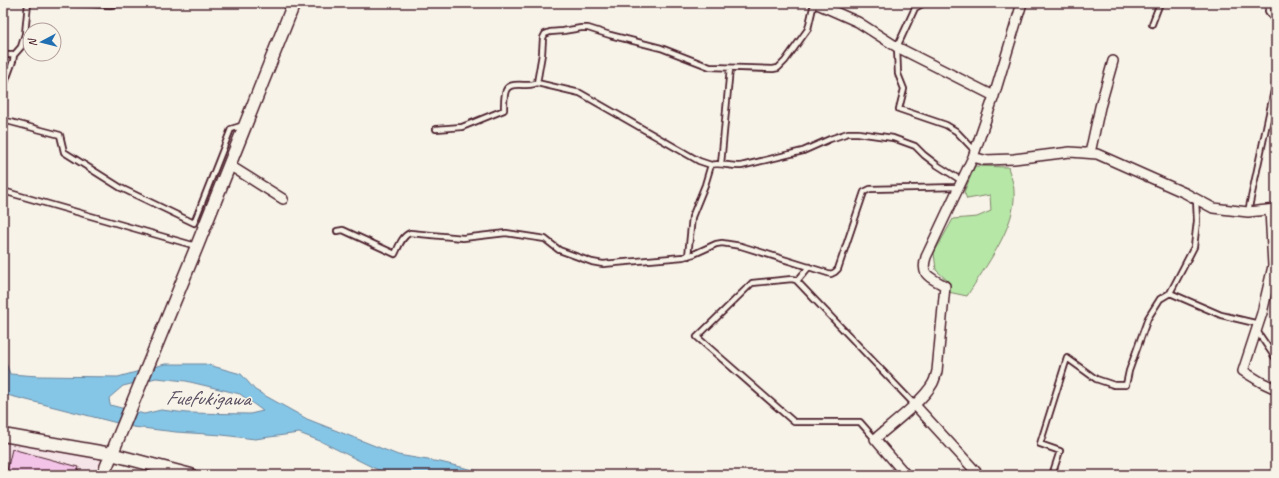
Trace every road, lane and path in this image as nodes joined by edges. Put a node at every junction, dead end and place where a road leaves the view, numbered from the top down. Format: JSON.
{"nodes":[{"id":1,"x":28,"y":3,"type":"edge"},
{"id":2,"x":70,"y":3,"type":"edge"},
{"id":3,"x":118,"y":3,"type":"edge"},
{"id":4,"x":294,"y":3,"type":"edge"},
{"id":5,"x":814,"y":3,"type":"edge"},
{"id":6,"x":924,"y":3,"type":"edge"},
{"id":7,"x":1022,"y":3,"type":"edge"},
{"id":8,"x":1160,"y":3,"type":"edge"},
{"id":9,"x":1270,"y":3,"type":"edge"},
{"id":10,"x":1276,"y":19,"type":"edge"},
{"id":11,"x":1152,"y":24,"type":"dead end"},
{"id":12,"x":897,"y":47,"type":"junction"},
{"id":13,"x":3,"y":55,"type":"edge"},
{"id":14,"x":14,"y":55,"type":"junction"},
{"id":15,"x":1113,"y":61,"type":"dead end"},
{"id":16,"x":730,"y":68,"type":"junction"},
{"id":17,"x":1276,"y":81,"type":"edge"},
{"id":18,"x":537,"y":83,"type":"junction"},
{"id":19,"x":3,"y":88,"type":"edge"},
{"id":20,"x":994,"y":96,"type":"junction"},
{"id":21,"x":3,"y":120,"type":"edge"},
{"id":22,"x":245,"y":124,"type":"junction"},
{"id":23,"x":436,"y":129,"type":"dead end"},
{"id":24,"x":1090,"y":153,"type":"junction"},
{"id":25,"x":974,"y":154,"type":"junction"},
{"id":26,"x":721,"y":164,"type":"junction"},
{"id":27,"x":229,"y":165,"type":"junction"},
{"id":28,"x":711,"y":165,"type":"junction"},
{"id":29,"x":960,"y":184,"type":"junction"},
{"id":30,"x":3,"y":191,"type":"edge"},
{"id":31,"x":283,"y":199,"type":"dead end"},
{"id":32,"x":1196,"y":199,"type":"junction"},
{"id":33,"x":1273,"y":210,"type":"edge"},
{"id":34,"x":1248,"y":212,"type":"junction"},
{"id":35,"x":337,"y":231,"type":"dead end"},
{"id":36,"x":197,"y":246,"type":"junction"},
{"id":37,"x":688,"y":256,"type":"junction"},
{"id":38,"x":809,"y":267,"type":"junction"},
{"id":39,"x":797,"y":281,"type":"junction"},
{"id":40,"x":1170,"y":293,"type":"junction"},
{"id":41,"x":1258,"y":328,"type":"junction"},
{"id":42,"x":1276,"y":359,"type":"edge"},
{"id":43,"x":1276,"y":389,"type":"edge"},
{"id":44,"x":914,"y":404,"type":"junction"},
{"id":45,"x":3,"y":435,"type":"edge"},
{"id":46,"x":875,"y":439,"type":"junction"},
{"id":47,"x":112,"y":451,"type":"junction"},
{"id":48,"x":103,"y":475,"type":"edge"},
{"id":49,"x":191,"y":475,"type":"edge"},
{"id":50,"x":906,"y":475,"type":"edge"},
{"id":51,"x":979,"y":475,"type":"edge"},
{"id":52,"x":1052,"y":475,"type":"edge"}],
"edges":[{"from":1,"to":14,"type":"lane"},
{"from":2,"to":3,"type":"lane"},
{"from":4,"to":22,"type":"street"},
{"from":5,"to":12,"type":"street"},
{"from":5,"to":16,"type":"lane"},
{"from":6,"to":12,"type":"lane"},
{"from":7,"to":20,"type":"street"},
{"from":8,"to":11,"type":"lane"},
{"from":9,"to":10,"type":"lane"},
{"from":12,"to":20,"type":"street"},
{"from":12,"to":25,"type":"lane"},
{"from":13,"to":14,"type":"lane"},
{"from":14,"to":19,"type":"lane"},
{"from":15,"to":24,"type":"street"},
{"from":16,"to":18,"type":"lane"},
{"from":16,"to":26,"type":"lane"},
{"from":17,"to":34,"type":"lane"},
{"from":18,"to":23,"type":"lane"},
{"from":18,"to":28,"type":"lane"},
{"from":20,"to":25,"type":"street"},
{"from":21,"to":22,"type":"lane"},
{"from":22,"to":27,"type":"street"},
{"from":24,"to":25,"type":"street"},
{"from":24,"to":32,"type":"street"},
{"from":25,"to":29,"type":"street"},
{"from":26,"to":28,"type":"lane"},
{"from":26,"to":29,"type":"lane"},
{"from":27,"to":31,"type":"street"},
{"from":27,"to":36,"type":"street"},
{"from":28,"to":37,"type":"lane"},
{"from":29,"to":38,"type":"lane"},
{"from":29,"to":44,"type":"street"},
{"from":30,"to":36,"type":"lane"},
{"from":32,"to":34,"type":"street"},
{"from":32,"to":40,"type":"lane"},
{"from":33,"to":34,"type":"street"},
{"from":33,"to":41,"type":"street"},
{"from":35,"to":37,"type":"lane"},
{"from":36,"to":47,"type":"street"},
{"from":37,"to":38,"type":"lane"},
{"from":38,"to":39,"type":"lane"},
{"from":39,"to":44,"type":"lane"},
{"from":39,"to":46,"type":"lane"},
{"from":40,"to":41,"type":"lane"},
{"from":40,"to":52,"type":"lane"},
{"from":41,"to":42,"type":"lane"},
{"from":41,"to":43,"type":"street"},
{"from":44,"to":46,"type":"street"},
{"from":44,"to":51,"type":"street"},
{"from":45,"to":47,"type":"street"},
{"from":46,"to":50,"type":"street"},
{"from":47,"to":48,"type":"street"},
{"from":47,"to":49,"type":"street"}]}
